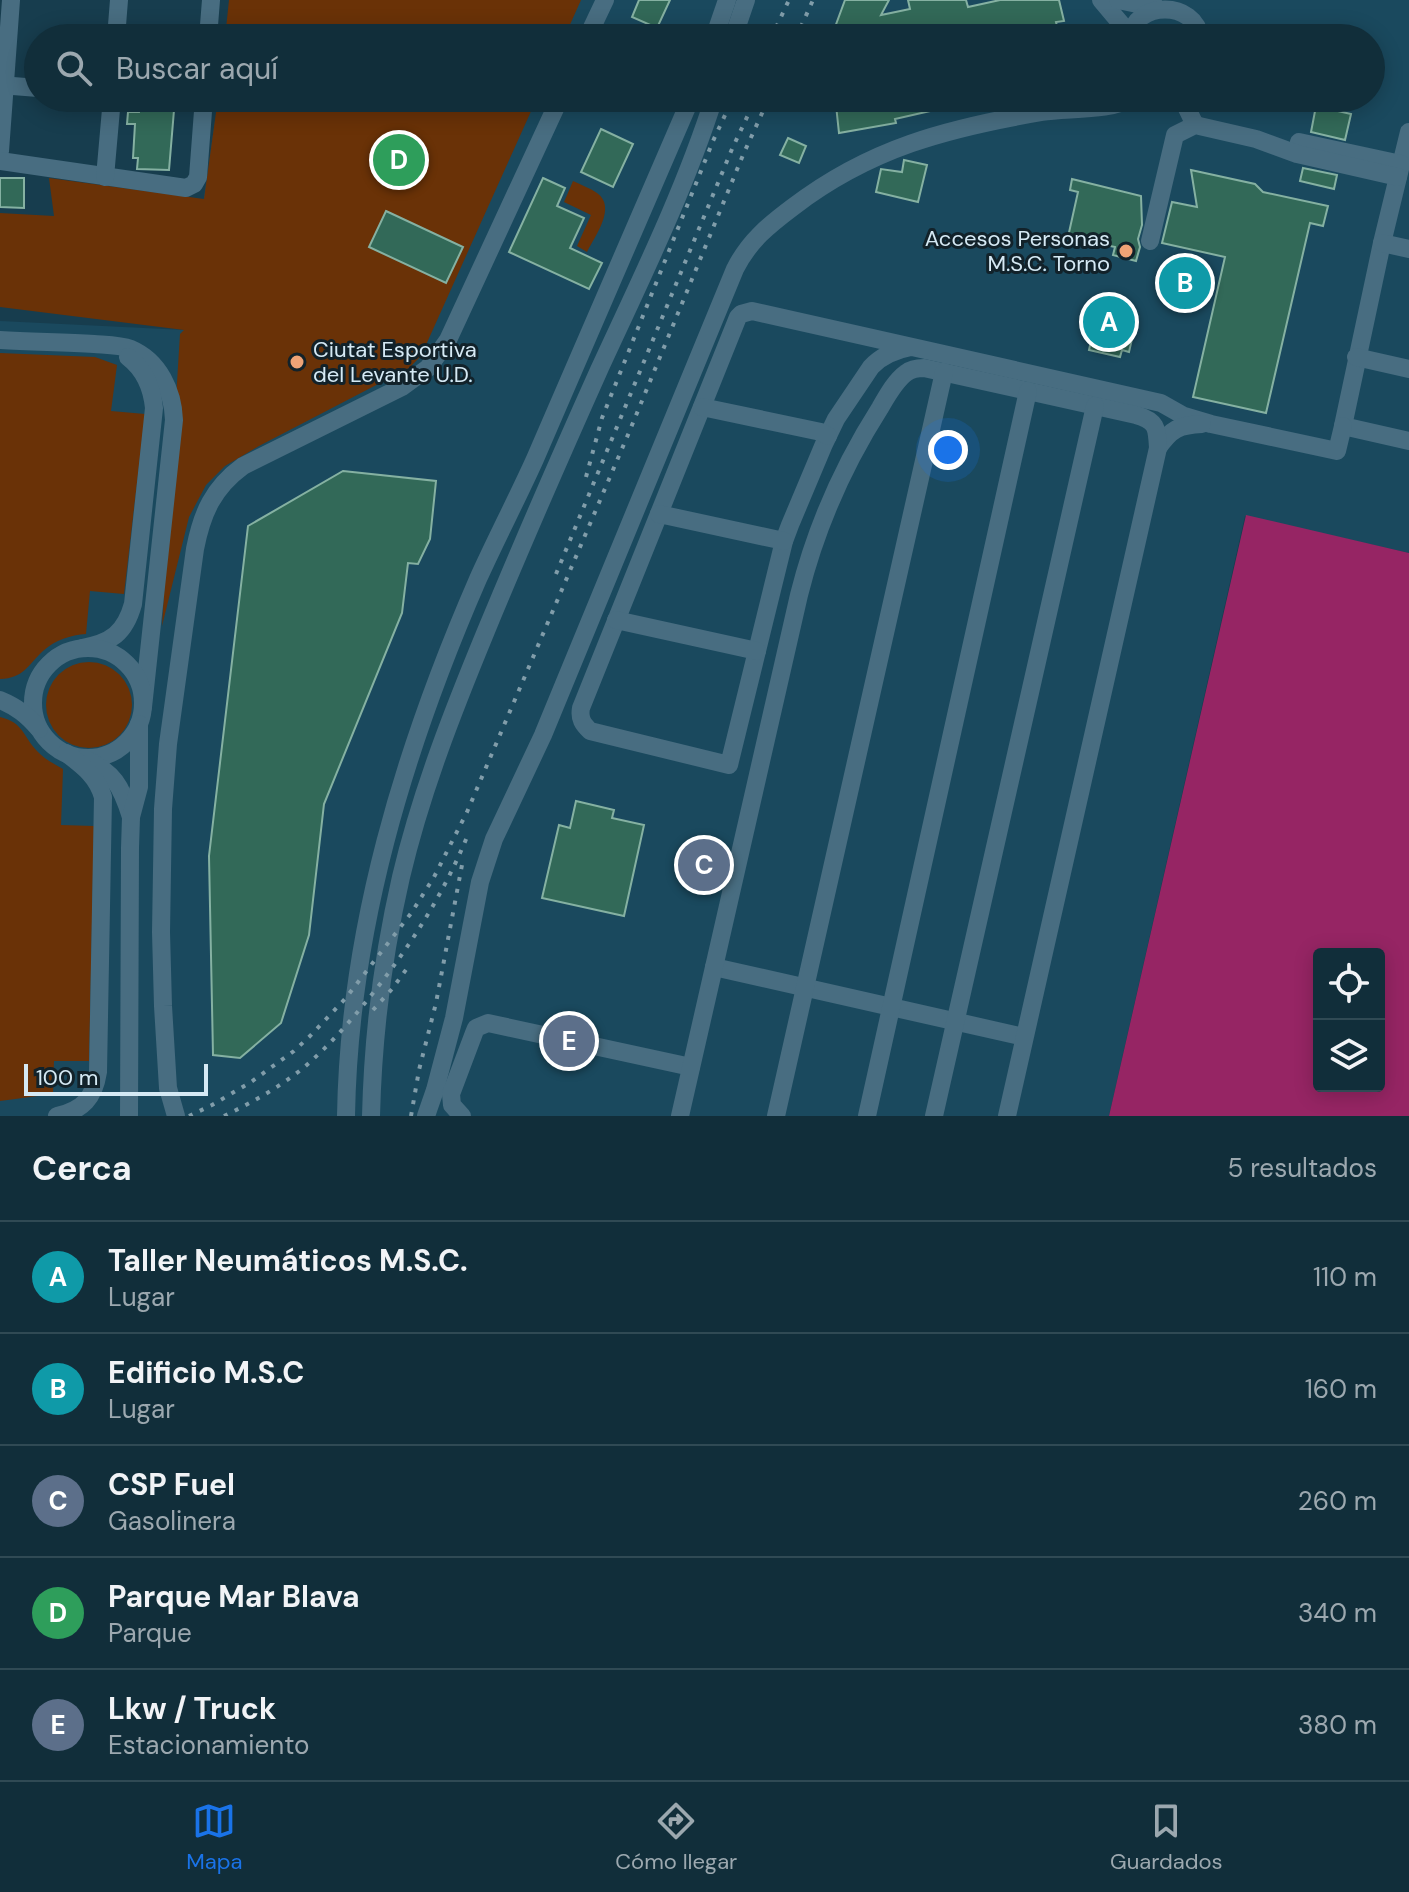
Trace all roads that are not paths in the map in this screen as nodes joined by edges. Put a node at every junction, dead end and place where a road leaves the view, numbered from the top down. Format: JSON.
{"nodes":[{"id":1,"x":11,"y":0,"type":"edge"},
{"id":2,"x":119,"y":0,"type":"edge"},
{"id":3,"x":211,"y":0,"type":"edge"},
{"id":4,"x":605,"y":0,"type":"edge"},
{"id":5,"x":1101,"y":0,"type":"edge"},
{"id":6,"x":1118,"y":0,"type":"edge"},
{"id":7,"x":737,"y":1,"type":"edge"},
{"id":8,"x":1155,"y":6,"type":"junction"},
{"id":9,"x":117,"y":24,"type":"edge"},
{"id":10,"x":209,"y":24,"type":"edge"},
{"id":11,"x":594,"y":24,"type":"edge"},
{"id":12,"x":722,"y":24,"type":"edge"},
{"id":13,"x":735,"y":24,"type":"edge"},
{"id":14,"x":1121,"y":24,"type":"edge"},
{"id":15,"x":1134,"y":24,"type":"edge"},
{"id":16,"x":1196,"y":24,"type":"edge"},
{"id":17,"x":2,"y":85,"type":"edge"},
{"id":18,"x":24,"y":87,"type":"edge"},
{"id":19,"x":111,"y":112,"type":"edge"},
{"id":20,"x":203,"y":112,"type":"edge"},
{"id":21,"x":554,"y":112,"type":"edge"},
{"id":22,"x":685,"y":112,"type":"edge"},
{"id":23,"x":709,"y":112,"type":"edge"},
{"id":24,"x":1043,"y":112,"type":"edge"},
{"id":25,"x":1189,"y":112,"type":"edge"},
{"id":26,"x":1194,"y":112,"type":"edge"},
{"id":27,"x":1195,"y":125,"type":"junction"},
{"id":28,"x":1409,"y":132,"type":"edge"},
{"id":29,"x":0,"y":151,"type":"edge"},
{"id":30,"x":0,"y":161,"type":"edge"},
{"id":31,"x":1400,"y":171,"type":"junction"},
{"id":32,"x":105,"y":177,"type":"junction"},
{"id":33,"x":1150,"y":241,"type":"dead end"},
{"id":34,"x":1382,"y":243,"type":"junction"},
{"id":35,"x":1409,"y":249,"type":"edge"},
{"id":36,"x":0,"y":340,"type":"edge"},
{"id":37,"x":83,"y":344,"type":"junction"},
{"id":38,"x":911,"y":347,"type":"junction"},
{"id":39,"x":1356,"y":357,"type":"junction"},
{"id":40,"x":1409,"y":369,"type":"edge"},
{"id":41,"x":944,"y":372,"type":"junction"},
{"id":42,"x":1028,"y":391,"type":"junction"},
{"id":43,"x":1095,"y":406,"type":"junction"},
{"id":44,"x":702,"y":407,"type":"junction"},
{"id":45,"x":1211,"y":424,"type":"junction"},
{"id":46,"x":1343,"y":426,"type":"junction"},
{"id":47,"x":828,"y":436,"type":"junction"},
{"id":48,"x":1409,"y":441,"type":"edge"},
{"id":49,"x":1158,"y":448,"type":"junction"},
{"id":50,"x":659,"y":514,"type":"junction"},
{"id":51,"x":784,"y":541,"type":"junction"},
{"id":52,"x":616,"y":620,"type":"junction"},
{"id":53,"x":82,"y":648,"type":"junction"},
{"id":54,"x":757,"y":651,"type":"junction"},
{"id":55,"x":40,"y":676,"type":"junction"},
{"id":56,"x":0,"y":700,"type":"edge"},
{"id":57,"x":141,"y":715,"type":"junction"},
{"id":58,"x":41,"y":732,"type":"junction"},
{"id":59,"x":75,"y":756,"type":"junction"},
{"id":60,"x":131,"y":817,"type":"junction"},
{"id":61,"x":714,"y":967,"type":"junction"},
{"id":62,"x":805,"y":987,"type":"junction"},
{"id":63,"x":892,"y":1007,"type":"junction"},
{"id":64,"x":955,"y":1021,"type":"junction"},
{"id":65,"x":1024,"y":1037,"type":"junction"},
{"id":66,"x":691,"y":1067,"type":"junction"},
{"id":67,"x":57,"y":1116,"type":"edge"},
{"id":68,"x":129,"y":1116,"type":"edge"},
{"id":69,"x":176,"y":1116,"type":"edge"},
{"id":70,"x":346,"y":1116,"type":"edge"},
{"id":71,"x":371,"y":1116,"type":"edge"},
{"id":72,"x":426,"y":1116,"type":"edge"},
{"id":73,"x":462,"y":1116,"type":"edge"},
{"id":74,"x":680,"y":1116,"type":"edge"},
{"id":75,"x":776,"y":1116,"type":"edge"},
{"id":76,"x":867,"y":1116,"type":"edge"},
{"id":77,"x":934,"y":1116,"type":"edge"},
{"id":78,"x":1007,"y":1116,"type":"edge"}],
"edges":[{"from":1,"to":17,"type":"street"},
{"from":2,"to":9,"type":"street"},
{"from":3,"to":10,"type":"street"},
{"from":4,"to":11,"type":"street"},
{"from":5,"to":14,"type":"street"},
{"from":6,"to":8,"type":"street"},
{"from":7,"to":12,"type":"street"},
{"from":7,"to":13,"type":"street"},
{"from":8,"to":15,"type":"street"},
{"from":8,"to":16,"type":"street"},
{"from":17,"to":18,"type":"street"},
{"from":17,"to":29,"type":"street"},
{"from":19,"to":32,"type":"street"},
{"from":20,"to":32,"type":"street"},
{"from":21,"to":69,"type":"street"},
{"from":22,"to":70,"type":"street"},
{"from":23,"to":71,"type":"street"},
{"from":24,"to":72,"type":"street"},
{"from":25,"to":27,"type":"street"},
{"from":26,"to":27,"type":"street"},
{"from":27,"to":31,"type":"street"},
{"from":27,"to":33,"type":"street"},
{"from":28,"to":31,"type":"street"},
{"from":30,"to":32,"type":"street"},
{"from":31,"to":34,"type":"street"},
{"from":34,"to":35,"type":"street"},
{"from":34,"to":39,"type":"street"},
{"from":36,"to":37,"type":"street"},
{"from":37,"to":53,"type":"street"},
{"from":37,"to":57,"type":"street"},
{"from":38,"to":44,"type":"street"},
{"from":38,"to":45,"type":"street"},
{"from":38,"to":47,"type":"street"},
{"from":39,"to":40,"type":"street"},
{"from":39,"to":46,"type":"street"},
{"from":41,"to":42,"type":"street"},
{"from":41,"to":61,"type":"street"},
{"from":41,"to":62,"type":"street"},
{"from":42,"to":43,"type":"street"},
{"from":42,"to":63,"type":"street"},
{"from":43,"to":49,"type":"street"},
{"from":43,"to":64,"type":"street"},
{"from":44,"to":47,"type":"street"},
{"from":44,"to":50,"type":"street"},
{"from":45,"to":46,"type":"street"},
{"from":45,"to":49,"type":"street"},
{"from":46,"to":48,"type":"street"},
{"from":47,"to":51,"type":"street"},
{"from":49,"to":65,"type":"street"},
{"from":50,"to":51,"type":"street"},
{"from":50,"to":52,"type":"street"},
{"from":51,"to":54,"type":"street"},
{"from":52,"to":54,"type":"street"},
{"from":52,"to":54,"type":"street"},
{"from":53,"to":55,"type":"street"},
{"from":53,"to":57,"type":"street"},
{"from":55,"to":56,"type":"street"},
{"from":55,"to":58,"type":"street"},
{"from":56,"to":58,"type":"street"},
{"from":57,"to":59,"type":"street"},
{"from":57,"to":60,"type":"street"},
{"from":58,"to":59,"type":"street"},
{"from":59,"to":60,"type":"street"},
{"from":59,"to":67,"type":"street"},
{"from":60,"to":68,"type":"street"},
{"from":61,"to":62,"type":"street"},
{"from":61,"to":66,"type":"street"},
{"from":62,"to":63,"type":"street"},
{"from":62,"to":75,"type":"street"},
{"from":63,"to":64,"type":"street"},
{"from":63,"to":76,"type":"street"},
{"from":64,"to":65,"type":"street"},
{"from":64,"to":77,"type":"street"},
{"from":65,"to":78,"type":"street"},
{"from":66,"to":73,"type":"street"},
{"from":66,"to":74,"type":"street"}]}
